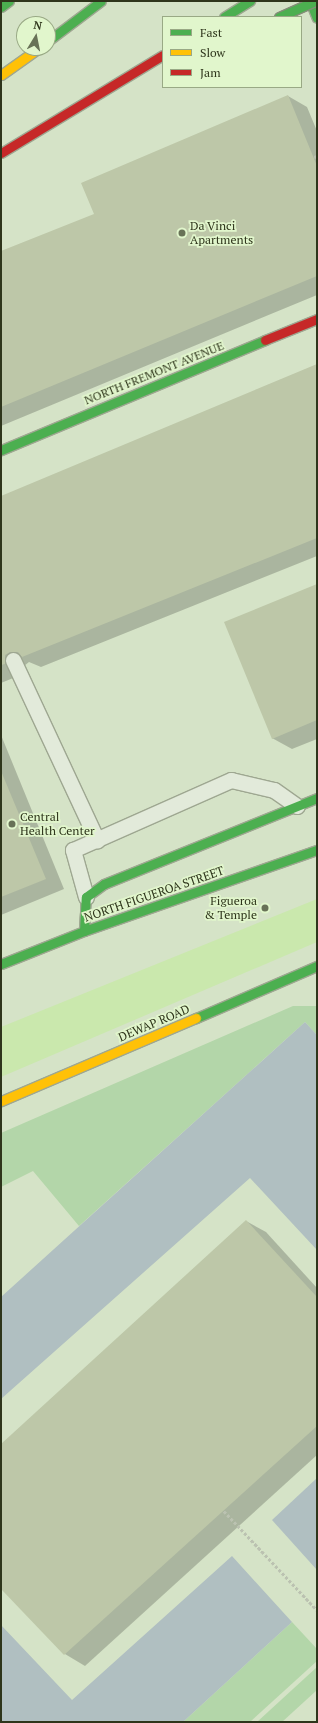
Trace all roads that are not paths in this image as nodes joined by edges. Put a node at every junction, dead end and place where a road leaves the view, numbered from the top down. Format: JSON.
{"nodes":[{"id":1,"x":9,"y":1,"type":"edge"},
{"id":2,"x":101,"y":1,"type":"edge"},
{"id":3,"x":250,"y":1,"type":"edge"},
{"id":4,"x":310,"y":1,"type":"edge"},
{"id":5,"x":315,"y":1,"type":"edge"},
{"id":6,"x":1,"y":7,"type":"edge"},
{"id":7,"x":226,"y":16,"type":"edge"},
{"id":8,"x":281,"y":16,"type":"edge"},
{"id":9,"x":317,"y":18,"type":"edge"},
{"id":10,"x":56,"y":35,"type":"edge"},
{"id":11,"x":28,"y":56,"type":"edge"},
{"id":12,"x":162,"y":56,"type":"edge"},
{"id":13,"x":1,"y":75,"type":"edge"},
{"id":14,"x":133,"y":84,"type":"dead end"},
{"id":15,"x":89,"y":101,"type":"junction"},
{"id":16,"x":1,"y":154,"type":"edge"},
{"id":17,"x":317,"y":319,"type":"edge"},
{"id":18,"x":1,"y":450,"type":"edge"},
{"id":19,"x":13,"y":660,"type":"dead end"},
{"id":20,"x":317,"y":798,"type":"edge"},
{"id":21,"x":296,"y":806,"type":"junction"},
{"id":22,"x":97,"y":840,"type":"junction"},
{"id":23,"x":317,"y":850,"type":"edge"},
{"id":24,"x":86,"y":897,"type":"junction"},
{"id":25,"x":84,"y":931,"type":"junction"},
{"id":26,"x":1,"y":964,"type":"edge"},
{"id":27,"x":317,"y":966,"type":"edge"},
{"id":28,"x":317,"y":974,"type":"edge"},
{"id":29,"x":284,"y":981,"type":"junction"},
{"id":30,"x":1,"y":1101,"type":"edge"}],
"edges":[{"from":1,"to":6,"type":"main road"},
{"from":2,"to":10,"type":"main road"},
{"from":3,"to":7,"type":"main road"},
{"from":4,"to":9,"type":"main road"},
{"from":5,"to":8,"type":"main road","bridge":true},
{"from":11,"to":13,"type":"main road"},
{"from":12,"to":15,"type":"main road"},
{"from":14,"to":15,"type":"main road"},
{"from":15,"to":16,"type":"main road"},
{"from":17,"to":18,"type":"main road","name":"NORTH FREMONT AVENUE"},
{"from":19,"to":22,"type":"lane"},
{"from":20,"to":21,"type":"main road"},
{"from":21,"to":22,"type":"lane"},
{"from":21,"to":24,"type":"main road"},
{"from":22,"to":24,"type":"lane"},
{"from":23,"to":25,"type":"main road","name":"NORTH FIGUEROA STREET"},
{"from":24,"to":25,"type":"main road"},
{"from":25,"to":26,"type":"main road","name":"NORTH FIGUEROA STREET"},
{"from":27,"to":29,"type":"main road","name":"DEWAP ROAD"},
{"from":28,"to":29,"type":"lane"},
{"from":29,"to":30,"type":"main road","name":"DEWAP ROAD"}]}
